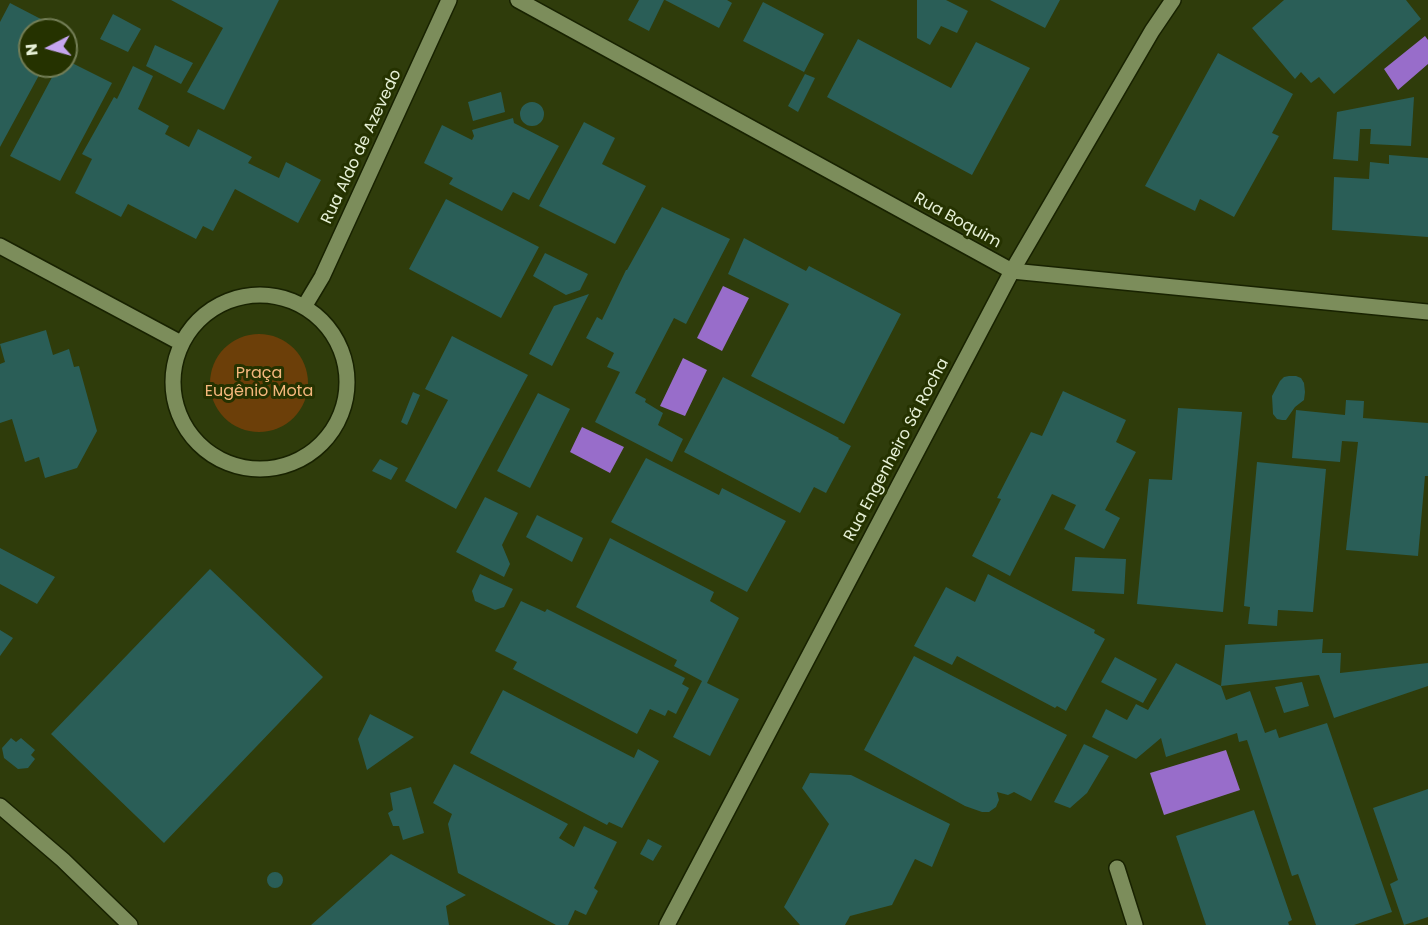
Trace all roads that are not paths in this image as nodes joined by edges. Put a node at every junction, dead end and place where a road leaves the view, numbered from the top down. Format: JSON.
{"nodes":[{"id":1,"x":449,"y":0,"type":"edge"},
{"id":2,"x":518,"y":0,"type":"edge"},
{"id":3,"x":1173,"y":0,"type":"edge"},
{"id":4,"x":0,"y":246,"type":"edge"},
{"id":5,"x":1012,"y":272,"type":"junction"},
{"id":6,"x":304,"y":306,"type":"junction"},
{"id":7,"x":1428,"y":312,"type":"edge"},
{"id":8,"x":181,"y":343,"type":"junction"},
{"id":9,"x":0,"y":806,"type":"edge"},
{"id":10,"x":1117,"y":868,"type":"dead end"},
{"id":11,"x":130,"y":925,"type":"edge"},
{"id":12,"x":667,"y":925,"type":"edge"},
{"id":13,"x":1135,"y":925,"type":"edge"}],
"edges":[{"from":1,"to":6,"type":"street","name":"Rua Aldo de Azevedo"},
{"from":2,"to":5,"type":"street","name":"Rua Boquim"},
{"from":3,"to":5,"type":"street","name":"Rua Engenheiro Sá Rocha"},
{"from":4,"to":8,"type":"street"},
{"from":5,"to":7,"type":"street","name":"Rua Boquim"},
{"from":5,"to":12,"type":"street","name":"Rua Engenheiro Sá Rocha"},
{"from":6,"to":8,"type":"street"},
{"from":6,"to":8,"type":"street"},
{"from":9,"to":11,"type":"street"},
{"from":10,"to":13,"type":"street"}]}
